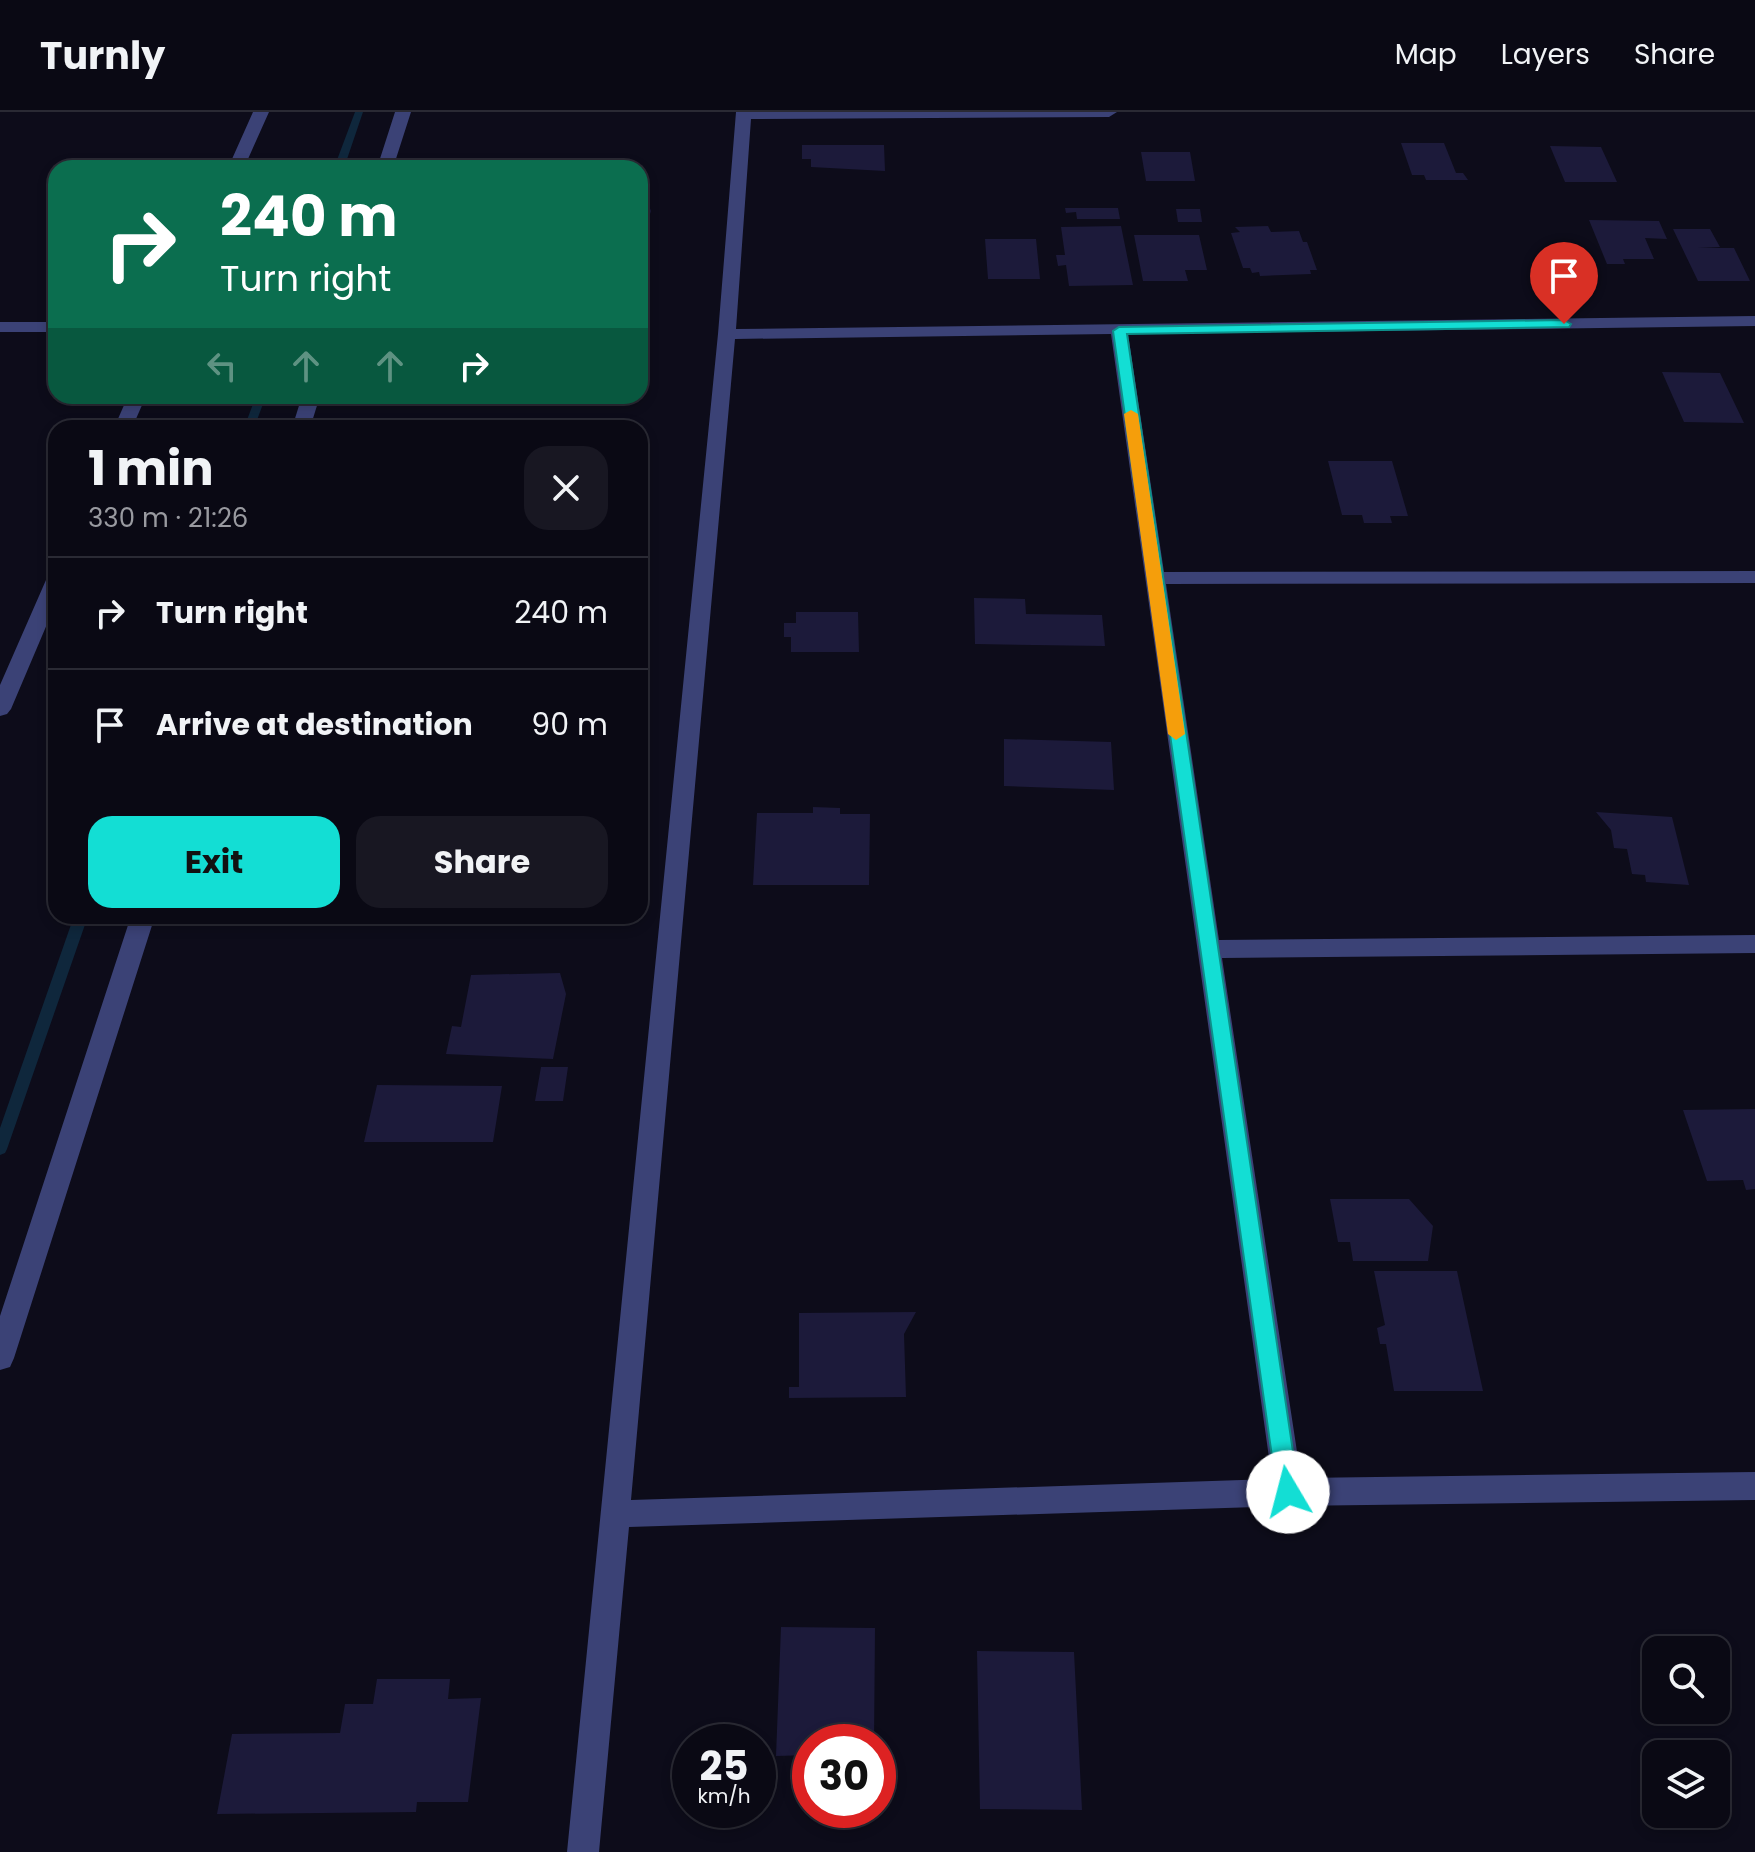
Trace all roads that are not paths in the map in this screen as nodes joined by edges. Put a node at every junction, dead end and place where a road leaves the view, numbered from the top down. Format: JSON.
{"nodes":[{"id":1,"x":261,"y":112,"type":"edge"},
{"id":2,"x":403,"y":112,"type":"edge"},
{"id":3,"x":1109,"y":112,"type":"edge"},
{"id":4,"x":744,"y":114,"type":"edge"},
{"id":5,"x":240,"y":160,"type":"edge"},
{"id":6,"x":388,"y":160,"type":"edge"},
{"id":7,"x":1755,"y":321,"type":"edge"},
{"id":8,"x":0,"y":327,"type":"edge"},
{"id":9,"x":48,"y":327,"type":"edge"},
{"id":10,"x":1119,"y":331,"type":"junction"},
{"id":11,"x":727,"y":334,"type":"junction"},
{"id":12,"x":1755,"y":577,"type":"edge"},
{"id":13,"x":1154,"y":578,"type":"junction"},
{"id":14,"x":48,"y":598,"type":"edge"},
{"id":15,"x":0,"y":709,"type":"edge"},
{"id":16,"x":140,"y":924,"type":"edge"},
{"id":17,"x":1755,"y":944,"type":"edge"},
{"id":18,"x":1208,"y":949,"type":"junction"},
{"id":19,"x":0,"y":1358,"type":"edge"},
{"id":20,"x":1755,"y":1486,"type":"edge"},
{"id":21,"x":1288,"y":1492,"type":"junction"},
{"id":22,"x":615,"y":1514,"type":"junction"},
{"id":23,"x":583,"y":1852,"type":"edge"}],
"edges":[{"from":1,"to":5,"type":"street"},
{"from":2,"to":6,"type":"street"},
{"from":3,"to":4,"type":"street"},
{"from":4,"to":11,"type":"street"},
{"from":7,"to":10,"type":"street"},
{"from":8,"to":9,"type":"street"},
{"from":10,"to":11,"type":"street"},
{"from":10,"to":13,"type":"street"},
{"from":11,"to":22,"type":"street"},
{"from":12,"to":13,"type":"street"},
{"from":13,"to":18,"type":"street"},
{"from":14,"to":15,"type":"street"},
{"from":16,"to":19,"type":"street"},
{"from":17,"to":18,"type":"street"},
{"from":18,"to":21,"type":"street"},
{"from":20,"to":21,"type":"street"},
{"from":21,"to":22,"type":"street"},
{"from":22,"to":23,"type":"street"}]}
